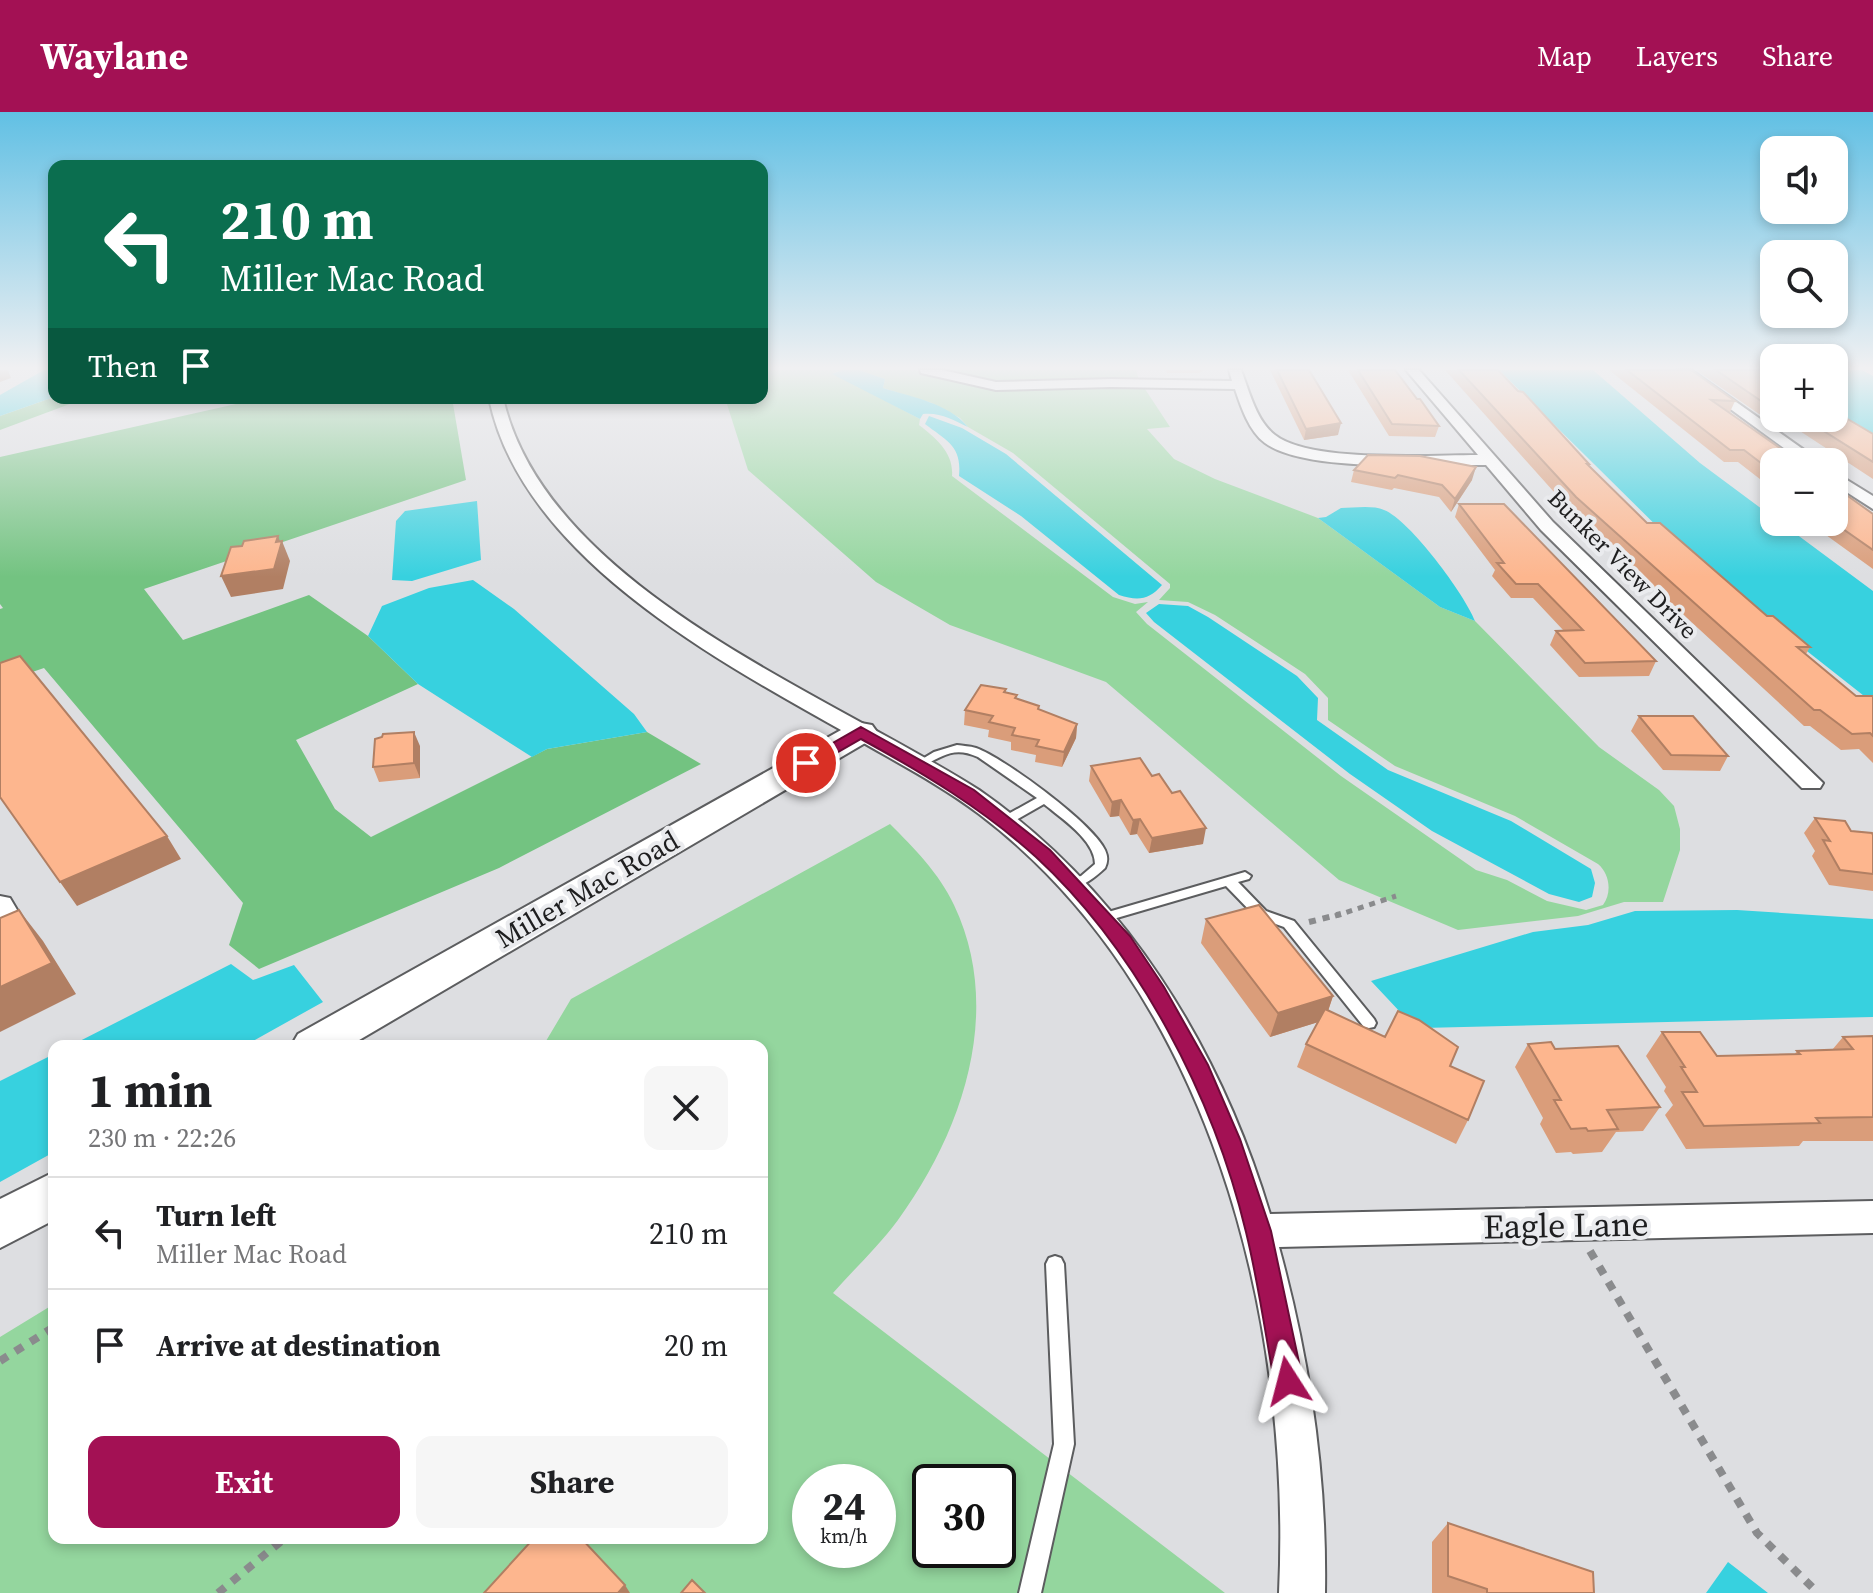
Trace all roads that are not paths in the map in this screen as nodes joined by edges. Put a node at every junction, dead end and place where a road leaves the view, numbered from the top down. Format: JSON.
{"nodes":[{"id":1,"x":505,"y":439,"type":"edge"},
{"id":2,"x":1270,"y":439,"type":"edge"},
{"id":3,"x":1470,"y":439,"type":"edge"},
{"id":4,"x":1488,"y":460,"type":"junction"},
{"id":5,"x":1848,"y":487,"type":"edge"},
{"id":6,"x":1873,"y":504,"type":"edge"},
{"id":7,"x":861,"y":732,"type":"junction"},
{"id":8,"x":919,"y":764,"type":"junction"},
{"id":9,"x":1811,"y":783,"type":"dead end"},
{"id":10,"x":1044,"y":799,"type":"junction"},
{"id":11,"x":1005,"y":821,"type":"junction"},
{"id":12,"x":1245,"y":876,"type":"dead end"},
{"id":13,"x":1229,"y":881,"type":"junction"},
{"id":14,"x":1072,"y":883,"type":"junction"},
{"id":15,"x":1103,"y":918,"type":"junction"},
{"id":16,"x":1369,"y":1023,"type":"dead end"},
{"id":17,"x":323,"y":1040,"type":"edge"},
{"id":18,"x":48,"y":1197,"type":"edge"},
{"id":19,"x":1873,"y":1217,"type":"edge"},
{"id":20,"x":0,"y":1225,"type":"edge"},
{"id":21,"x":1259,"y":1231,"type":"junction"},
{"id":22,"x":1055,"y":1264,"type":"dead end"},
{"id":23,"x":1030,"y":1593,"type":"edge"},
{"id":24,"x":1302,"y":1593,"type":"edge"}],
"edges":[{"from":1,"to":7,"type":"street"},
{"from":2,"to":4,"type":"street"},
{"from":3,"to":4,"type":"street","name":"Bunker View Drive"},
{"from":4,"to":9,"type":"street","name":"Bunker View Drive"},
{"from":5,"to":6,"type":"street"},
{"from":7,"to":8,"type":"street"},
{"from":7,"to":17,"type":"street","name":"Miller Mac Road"},
{"from":8,"to":10,"type":"lane"},
{"from":8,"to":11,"type":"street"},
{"from":10,"to":11,"type":"lane"},
{"from":10,"to":14,"type":"lane"},
{"from":11,"to":14,"type":"street"},
{"from":12,"to":13,"type":"lane"},
{"from":13,"to":15,"type":"lane"},
{"from":13,"to":16,"type":"lane"},
{"from":14,"to":15,"type":"street"},
{"from":15,"to":21,"type":"street"},
{"from":18,"to":20,"type":"street"},
{"from":19,"to":21,"type":"street","name":"Eagle Lane"},
{"from":21,"to":24,"type":"street"},
{"from":22,"to":23,"type":"lane"}]}
